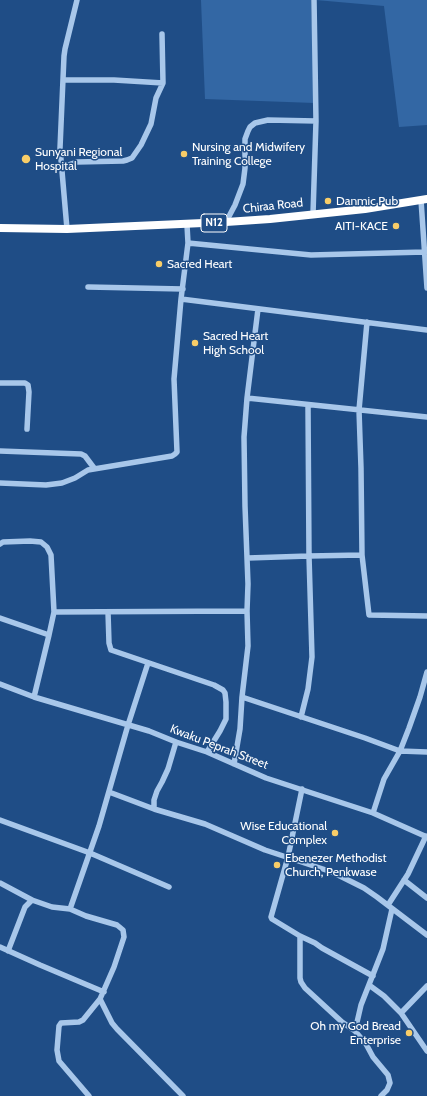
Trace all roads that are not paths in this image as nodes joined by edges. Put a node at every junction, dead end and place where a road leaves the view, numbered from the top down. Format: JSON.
{"nodes":[{"id":1,"x":77,"y":0,"type":"edge"},
{"id":2,"x":314,"y":0,"type":"edge"},
{"id":3,"x":162,"y":34,"type":"dead end"},
{"id":4,"x":63,"y":80,"type":"junction"},
{"id":5,"x":163,"y":83,"type":"junction"},
{"id":6,"x":316,"y":122,"type":"junction"},
{"id":7,"x":62,"y":167,"type":"junction"},
{"id":8,"x":424,"y":200,"type":"edge"},
{"id":9,"x":313,"y":214,"type":"junction"},
{"id":10,"x":226,"y":222,"type":"junction"},
{"id":11,"x":188,"y":225,"type":"junction"},
{"id":12,"x":0,"y":228,"type":"edge"},
{"id":13,"x":67,"y":229,"type":"junction"},
{"id":14,"x":188,"y":243,"type":"junction"},
{"id":15,"x":425,"y":252,"type":"junction"},
{"id":16,"x":88,"y":287,"type":"dead end"},
{"id":17,"x":427,"y":288,"type":"edge"},
{"id":18,"x":182,"y":289,"type":"junction"},
{"id":19,"x":181,"y":298,"type":"junction"},
{"id":20,"x":258,"y":309,"type":"junction"},
{"id":21,"x":367,"y":322,"type":"junction"},
{"id":22,"x":427,"y":330,"type":"edge"},
{"id":23,"x":0,"y":383,"type":"edge"},
{"id":24,"x":247,"y":398,"type":"junction"},
{"id":25,"x":308,"y":405,"type":"junction"},
{"id":26,"x":359,"y":410,"type":"junction"},
{"id":27,"x":427,"y":417,"type":"edge"},
{"id":28,"x":27,"y":429,"type":"dead end"},
{"id":29,"x":0,"y":451,"type":"edge"},
{"id":30,"x":94,"y":468,"type":"junction"},
{"id":31,"x":0,"y":484,"type":"edge"},
{"id":32,"x":0,"y":544,"type":"edge"},
{"id":33,"x":362,"y":555,"type":"junction"},
{"id":34,"x":309,"y":556,"type":"junction"},
{"id":35,"x":248,"y":558,"type":"junction"},
{"id":36,"x":247,"y":611,"type":"junction"},
{"id":37,"x":54,"y":612,"type":"junction"},
{"id":38,"x":108,"y":612,"type":"junction"},
{"id":39,"x":427,"y":616,"type":"edge"},
{"id":40,"x":0,"y":618,"type":"edge"},
{"id":41,"x":49,"y":635,"type":"junction"},
{"id":42,"x":148,"y":663,"type":"junction"},
{"id":43,"x":427,"y":672,"type":"edge"},
{"id":44,"x":0,"y":684,"type":"edge"},
{"id":45,"x":34,"y":697,"type":"junction"},
{"id":46,"x":242,"y":697,"type":"junction"},
{"id":47,"x":427,"y":697,"type":"edge"},
{"id":48,"x":420,"y":698,"type":"junction"},
{"id":49,"x":301,"y":717,"type":"junction"},
{"id":50,"x":128,"y":725,"type":"junction"},
{"id":51,"x":176,"y":742,"type":"junction"},
{"id":52,"x":400,"y":751,"type":"junction"},
{"id":53,"x":207,"y":752,"type":"junction"},
{"id":54,"x":427,"y":752,"type":"edge"},
{"id":55,"x":234,"y":764,"type":"junction"},
{"id":56,"x":302,"y":789,"type":"junction"},
{"id":57,"x":109,"y":792,"type":"junction"},
{"id":58,"x":154,"y":809,"type":"junction"},
{"id":59,"x":373,"y":813,"type":"junction"},
{"id":60,"x":0,"y":820,"type":"edge"},
{"id":61,"x":427,"y":836,"type":"edge"},
{"id":62,"x":90,"y":853,"type":"junction"},
{"id":63,"x":288,"y":857,"type":"junction"},
{"id":64,"x":404,"y":880,"type":"junction"},
{"id":65,"x":0,"y":883,"type":"edge"},
{"id":66,"x":169,"y":887,"type":"dead end"},
{"id":67,"x":427,"y":898,"type":"edge"},
{"id":68,"x":32,"y":900,"type":"junction"},
{"id":69,"x":390,"y":907,"type":"junction"},
{"id":70,"x":70,"y":909,"type":"junction"},
{"id":71,"x":427,"y":935,"type":"edge"},
{"id":72,"x":300,"y":936,"type":"junction"},
{"id":73,"x":0,"y":947,"type":"edge"},
{"id":74,"x":8,"y":951,"type":"junction"},
{"id":75,"x":372,"y":976,"type":"junction"},
{"id":76,"x":369,"y":985,"type":"junction"},
{"id":77,"x":427,"y":986,"type":"edge"},
{"id":78,"x":104,"y":992,"type":"junction"},
{"id":79,"x":100,"y":999,"type":"junction"},
{"id":80,"x":401,"y":1013,"type":"junction"},
{"id":81,"x":355,"y":1031,"type":"junction"},
{"id":82,"x":427,"y":1051,"type":"edge"},
{"id":83,"x":89,"y":1096,"type":"edge"},
{"id":84,"x":183,"y":1096,"type":"edge"},
{"id":85,"x":381,"y":1096,"type":"edge"}],
"edges":[{"from":1,"to":4,"type":"street"},
{"from":2,"to":6,"type":"street"},
{"from":3,"to":5,"type":"street"},
{"from":4,"to":5,"type":"street"},
{"from":4,"to":7,"type":"street"},
{"from":5,"to":7,"type":"street"},
{"from":6,"to":9,"type":"street"},
{"from":6,"to":10,"type":"street"},
{"from":7,"to":13,"type":"street"},
{"from":8,"to":9,"type":"highway","name":"Chiraa Road","number":"N12"},
{"from":8,"to":15,"type":"street"},
{"from":9,"to":10,"type":"highway","name":"Chiraa Road","number":"N12"},
{"from":10,"to":11,"type":"highway","name":"Chiraa Road","number":"N12"},
{"from":11,"to":13,"type":"highway","name":"Chiraa Road","number":"N12"},
{"from":11,"to":14,"type":"street"},
{"from":12,"to":13,"type":"highway","name":"Chiraa Road","number":"N12"},
{"from":14,"to":15,"type":"street"},
{"from":14,"to":18,"type":"street"},
{"from":15,"to":17,"type":"street"},
{"from":16,"to":18,"type":"street"},
{"from":18,"to":19,"type":"street"},
{"from":19,"to":20,"type":"street"},
{"from":19,"to":30,"type":"street"},
{"from":20,"to":21,"type":"street"},
{"from":20,"to":24,"type":"street"},
{"from":21,"to":22,"type":"street"},
{"from":21,"to":26,"type":"street"},
{"from":23,"to":28,"type":"street"},
{"from":24,"to":25,"type":"street"},
{"from":24,"to":35,"type":"street"},
{"from":25,"to":26,"type":"street"},
{"from":25,"to":34,"type":"street"},
{"from":26,"to":27,"type":"street"},
{"from":26,"to":33,"type":"street"},
{"from":29,"to":30,"type":"street"},
{"from":30,"to":31,"type":"street"},
{"from":32,"to":37,"type":"street"},
{"from":33,"to":34,"type":"street"},
{"from":33,"to":39,"type":"street"},
{"from":34,"to":35,"type":"street"},
{"from":34,"to":49,"type":"street"},
{"from":35,"to":36,"type":"street"},
{"from":36,"to":38,"type":"street"},
{"from":36,"to":46,"type":"street"},
{"from":37,"to":38,"type":"street"},
{"from":37,"to":41,"type":"street"},
{"from":38,"to":42,"type":"street"},
{"from":40,"to":41,"type":"street"},
{"from":41,"to":45,"type":"street"},
{"from":42,"to":50,"type":"street"},
{"from":42,"to":53,"type":"street"},
{"from":43,"to":48,"type":"street"},
{"from":44,"to":45,"type":"street","name":"Kwaku Peprah Street"},
{"from":45,"to":50,"type":"street","name":"Kwaku Peprah Street"},
{"from":46,"to":49,"type":"street"},
{"from":46,"to":55,"type":"street"},
{"from":47,"to":48,"type":"street"},
{"from":48,"to":52,"type":"street"},
{"from":49,"to":52,"type":"street"},
{"from":50,"to":51,"type":"street","name":"Kwaku Peprah Street"},
{"from":50,"to":57,"type":"street"},
{"from":51,"to":53,"type":"street","name":"Kwaku Peprah Street"},
{"from":51,"to":58,"type":"street"},
{"from":52,"to":54,"type":"street"},
{"from":52,"to":59,"type":"street"},
{"from":53,"to":55,"type":"street","name":"Kwaku Peprah Street"},
{"from":55,"to":56,"type":"street","name":"Kwaku Peprah Street"},
{"from":56,"to":59,"type":"street","name":"Kwaku Peprah Street"},
{"from":56,"to":63,"type":"street"},
{"from":57,"to":58,"type":"street"},
{"from":57,"to":62,"type":"street"},
{"from":58,"to":63,"type":"street"},
{"from":59,"to":61,"type":"street","name":"Kwaku Peprah Street"},
{"from":60,"to":62,"type":"street"},
{"from":61,"to":64,"type":"street"},
{"from":62,"to":66,"type":"street"},
{"from":62,"to":70,"type":"street"},
{"from":63,"to":69,"type":"street"},
{"from":63,"to":72,"type":"street"},
{"from":64,"to":67,"type":"street"},
{"from":64,"to":69,"type":"street"},
{"from":65,"to":68,"type":"street"},
{"from":68,"to":70,"type":"street"},
{"from":68,"to":74,"type":"street"},
{"from":69,"to":71,"type":"street"},
{"from":69,"to":75,"type":"street"},
{"from":70,"to":78,"type":"street"},
{"from":72,"to":75,"type":"street"},
{"from":72,"to":81,"type":"street"},
{"from":73,"to":74,"type":"street"},
{"from":74,"to":78,"type":"street"},
{"from":75,"to":76,"type":"street"},
{"from":76,"to":80,"type":"street"},
{"from":76,"to":81,"type":"street"},
{"from":77,"to":80,"type":"street"},
{"from":78,"to":79,"type":"street"},
{"from":79,"to":83,"type":"street"},
{"from":79,"to":84,"type":"street"},
{"from":80,"to":82,"type":"street"},
{"from":81,"to":85,"type":"street"}]}
